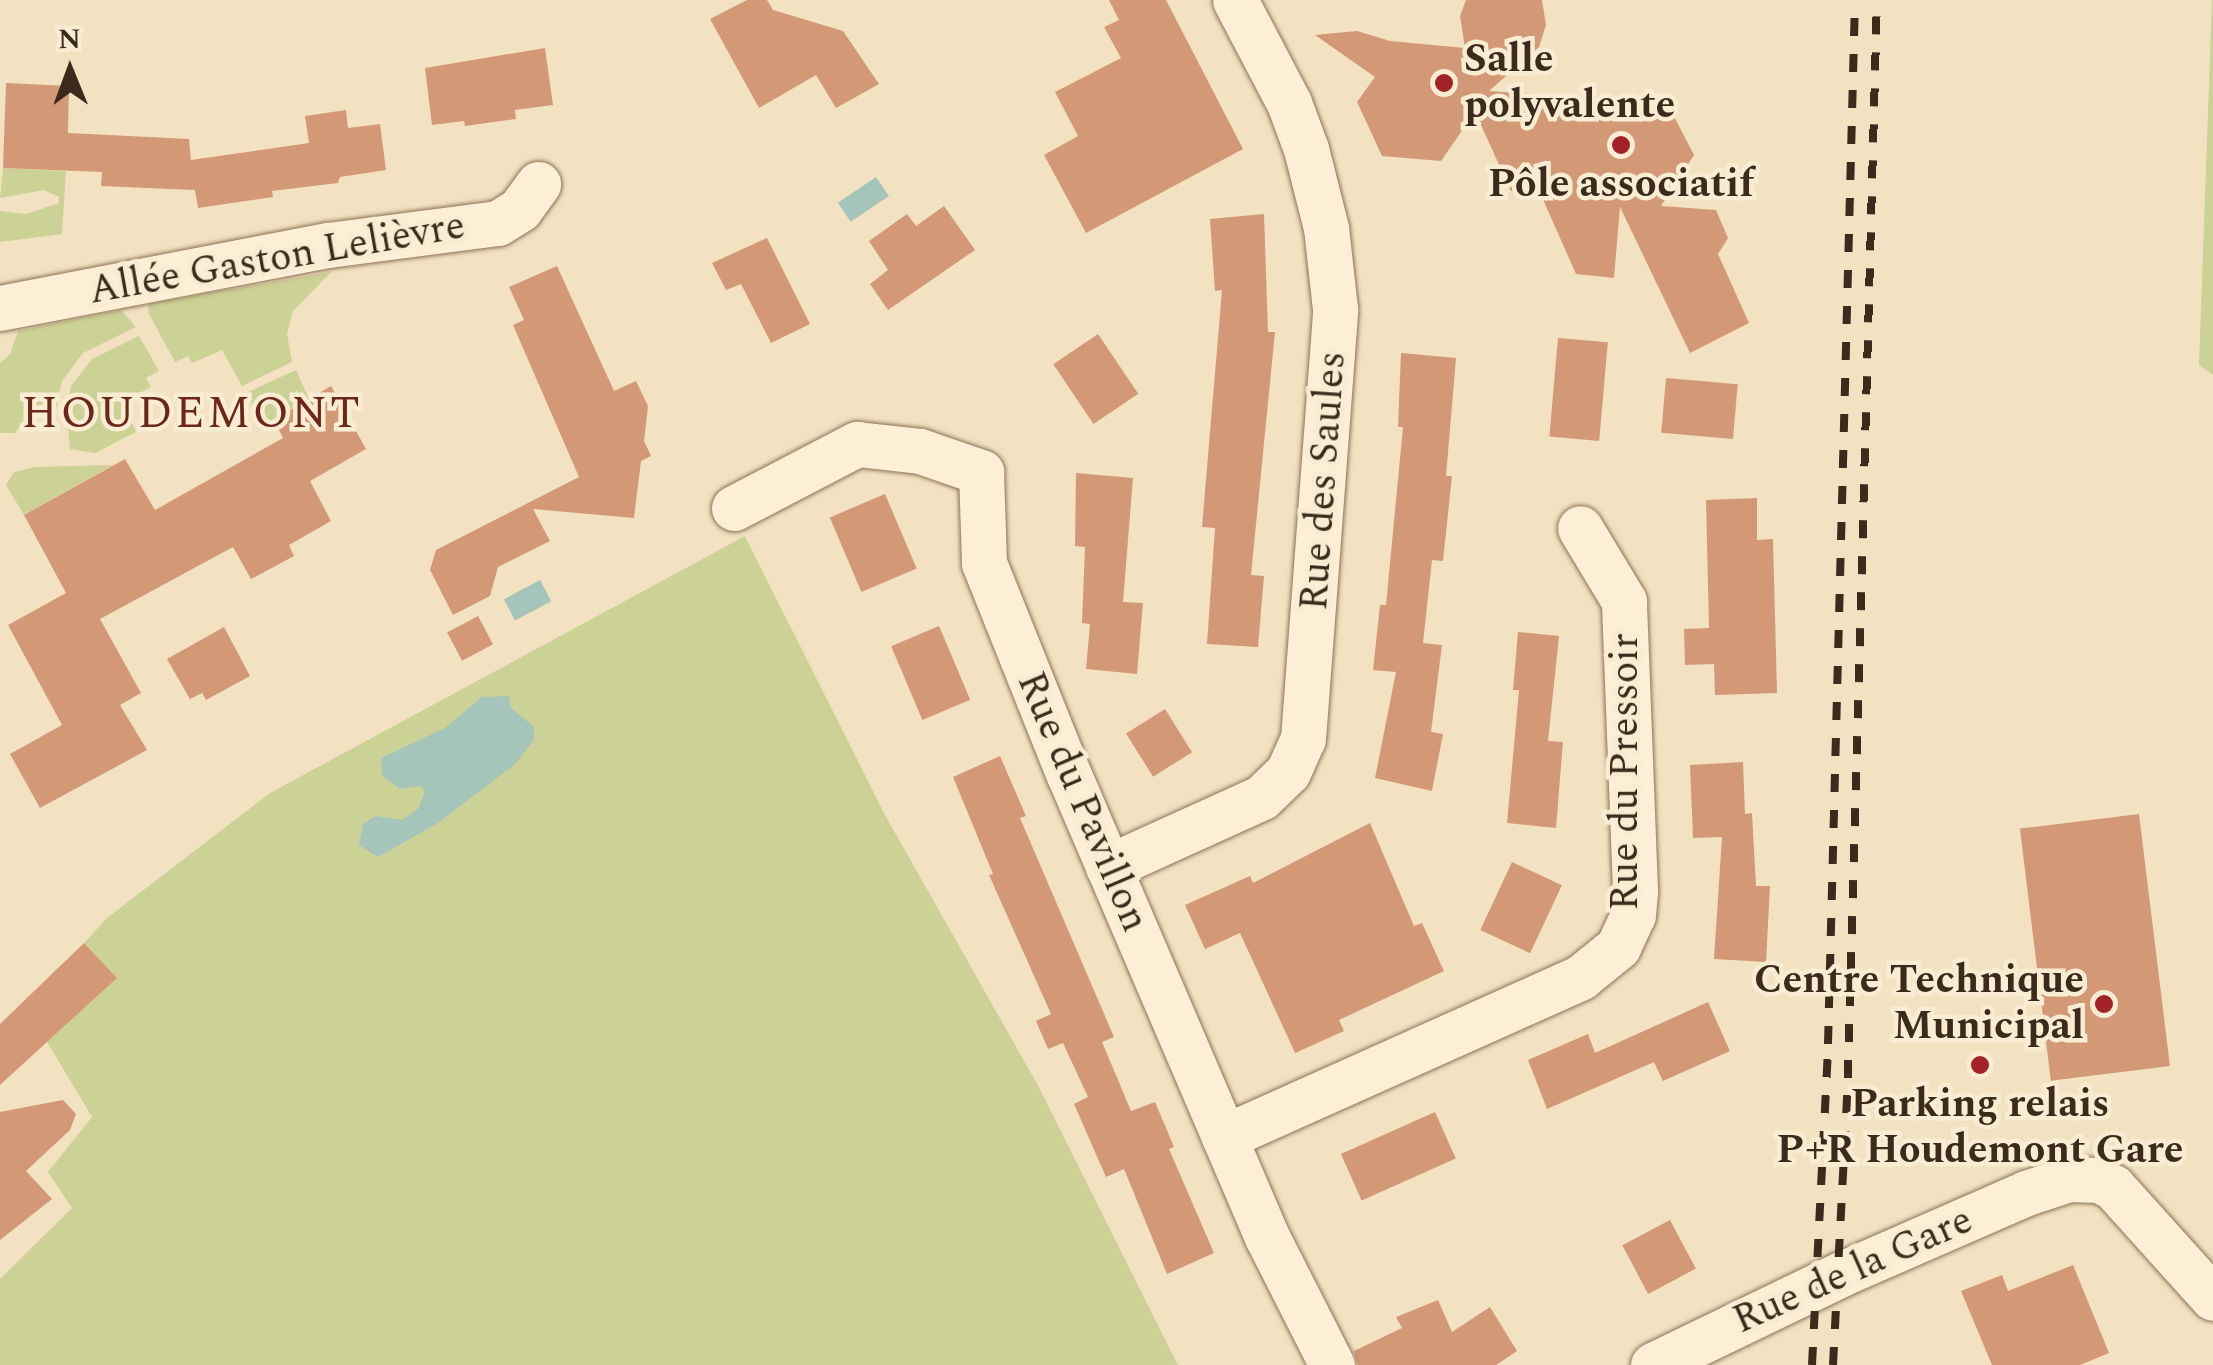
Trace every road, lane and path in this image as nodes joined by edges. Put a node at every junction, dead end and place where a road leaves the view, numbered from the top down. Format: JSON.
{"nodes":[{"id":1,"x":1235,"y":0,"type":"edge"},
{"id":2,"x":538,"y":184,"type":"dead end"},
{"id":3,"x":0,"y":308,"type":"edge"},
{"id":4,"x":734,"y":508,"type":"dead end"},
{"id":5,"x":1580,"y":528,"type":"dead end"},
{"id":6,"x":1108,"y":867,"type":"junction"},
{"id":7,"x":1224,"y":1137,"type":"junction"},
{"id":8,"x":2213,"y":1298,"type":"edge"},
{"id":9,"x":1332,"y":1365,"type":"edge"},
{"id":10,"x":1653,"y":1365,"type":"edge"}],
"edges":[{"from":1,"to":6,"type":"street","name":"Rue des Saules"},
{"from":2,"to":3,"type":"street","name":"Allée Gaston Lelièvre"},
{"from":4,"to":6,"type":"street","name":"Rue du Pavillon"},
{"from":5,"to":7,"type":"street","name":"Rue du Pressoir"},
{"from":6,"to":7,"type":"street","name":"Rue du Pavillon"},
{"from":7,"to":9,"type":"street","name":"Rue du Pavillon"},
{"from":8,"to":10,"type":"street","name":"Rue de la Gare"}]}
